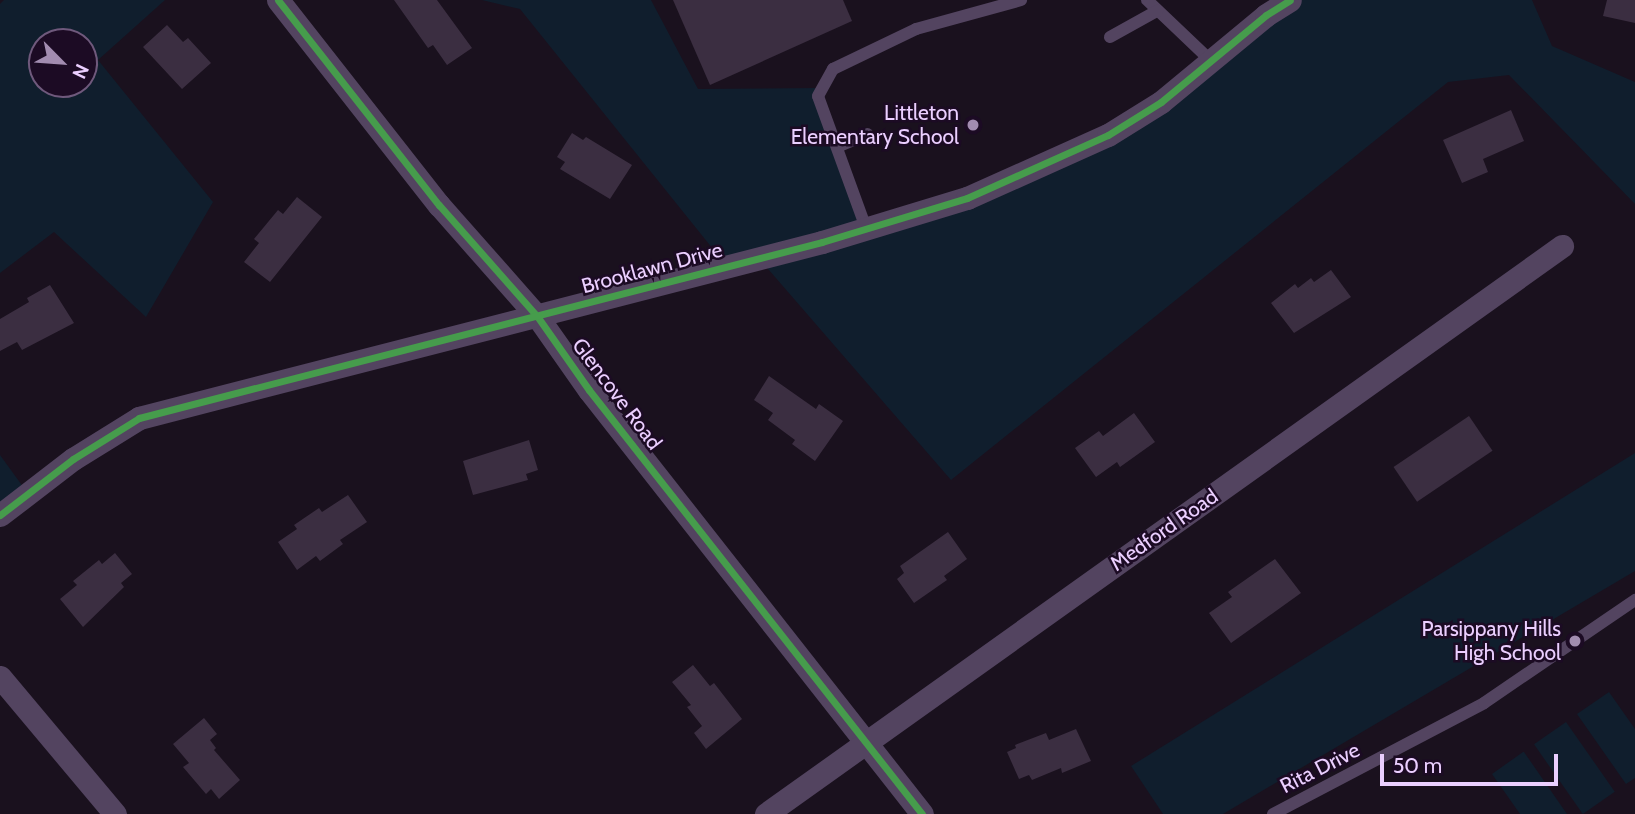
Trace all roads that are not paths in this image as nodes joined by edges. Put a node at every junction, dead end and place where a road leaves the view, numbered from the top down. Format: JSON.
{"nodes":[{"id":1,"x":278,"y":0,"type":"edge"},
{"id":2,"x":1021,"y":0,"type":"edge"},
{"id":3,"x":1147,"y":0,"type":"edge"},
{"id":4,"x":1290,"y":0,"type":"edge"},
{"id":5,"x":1157,"y":11,"type":"junction"},
{"id":6,"x":1110,"y":37,"type":"dead end"},
{"id":7,"x":1211,"y":61,"type":"junction"},
{"id":8,"x":867,"y":134,"type":"dead end"},
{"id":9,"x":837,"y":147,"type":"junction"},
{"id":10,"x":866,"y":228,"type":"junction"},
{"id":11,"x":1562,"y":246,"type":"dead end"},
{"id":12,"x":537,"y":316,"type":"junction"},
{"id":13,"x":0,"y":515,"type":"edge"},
{"id":14,"x":1635,"y":600,"type":"edge"},
{"id":15,"x":0,"y":677,"type":"edge"},
{"id":16,"x":867,"y":742,"type":"junction"},
{"id":17,"x":115,"y":814,"type":"edge"},
{"id":18,"x":766,"y":814,"type":"edge"},
{"id":19,"x":922,"y":814,"type":"edge"},
{"id":20,"x":1273,"y":814,"type":"edge"}],
"edges":[{"from":1,"to":12,"type":"street","name":"Glencove Road"},
{"from":2,"to":9,"type":"lane"},
{"from":3,"to":5,"type":"lane"},
{"from":4,"to":7,"type":"street","name":"Brooklawn Drive"},
{"from":5,"to":6,"type":"lane"},
{"from":5,"to":7,"type":"lane"},
{"from":7,"to":10,"type":"street","name":"Brooklawn Drive"},
{"from":8,"to":9,"type":"lane"},
{"from":9,"to":10,"type":"lane"},
{"from":10,"to":12,"type":"street","name":"Brooklawn Drive"},
{"from":11,"to":16,"type":"street","name":"Medford Road"},
{"from":12,"to":13,"type":"street","name":"Brooklawn Drive"},
{"from":12,"to":16,"type":"street","name":"Glencove Road"},
{"from":14,"to":20,"type":"lane","name":"Rita Drive"},
{"from":15,"to":17,"type":"street"},
{"from":16,"to":18,"type":"street","name":"Medford Road"},
{"from":16,"to":19,"type":"street","name":"Glencove Road"}]}
